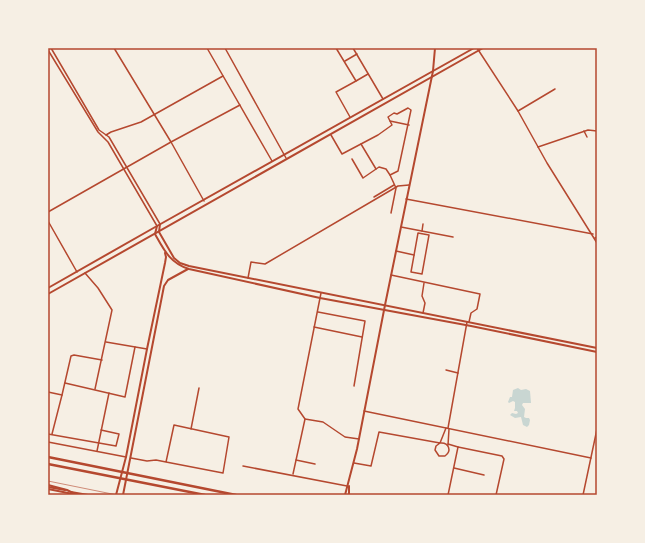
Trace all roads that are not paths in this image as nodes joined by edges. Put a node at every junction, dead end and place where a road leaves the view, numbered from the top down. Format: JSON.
{"nodes":[{"id":1,"x":52,"y":48,"type":"edge"},
{"id":2,"x":114,"y":48,"type":"edge"},
{"id":3,"x":207,"y":48,"type":"edge"},
{"id":4,"x":225,"y":48,"type":"edge"},
{"id":5,"x":336,"y":48,"type":"edge"},
{"id":6,"x":353,"y":48,"type":"edge"},
{"id":7,"x":435,"y":48,"type":"edge"},
{"id":8,"x":483,"y":48,"type":"edge"},
{"id":9,"x":476,"y":49,"type":"edge"},
{"id":10,"x":48,"y":50,"type":"edge"},
{"id":11,"x":357,"y":54,"type":"junction"},
{"id":12,"x":345,"y":61,"type":"junction"},
{"id":13,"x":433,"y":71,"type":"junction"},
{"id":14,"x":368,"y":73,"type":"junction"},
{"id":15,"x":223,"y":76,"type":"junction"},
{"id":16,"x":431,"y":77,"type":"junction"},
{"id":17,"x":356,"y":81,"type":"junction"},
{"id":18,"x":555,"y":89,"type":"dead end"},
{"id":19,"x":383,"y":99,"type":"junction"},
{"id":20,"x":240,"y":105,"type":"junction"},
{"id":21,"x":518,"y":111,"type":"junction"},
{"id":22,"x":154,"y":114,"type":"junction"},
{"id":23,"x":350,"y":118,"type":"junction"},
{"id":24,"x":390,"y":121,"type":"junction"},
{"id":25,"x":409,"y":125,"type":"junction"},
{"id":26,"x":584,"y":131,"type":"junction"},
{"id":27,"x":597,"y":131,"type":"edge"},
{"id":28,"x":330,"y":134,"type":"junction"},
{"id":29,"x":106,"y":135,"type":"junction"},
{"id":30,"x":587,"y":137,"type":"dead end"},
{"id":31,"x":171,"y":142,"type":"junction"},
{"id":32,"x":361,"y":144,"type":"junction"},
{"id":33,"x":538,"y":146,"type":"junction"},
{"id":34,"x":284,"y":155,"type":"junction"},
{"id":35,"x":352,"y":158,"type":"dead end"},
{"id":36,"x":286,"y":159,"type":"junction"},
{"id":37,"x":272,"y":161,"type":"junction"},
{"id":38,"x":127,"y":168,"type":"junction"},
{"id":39,"x":376,"y":169,"type":"junction"},
{"id":40,"x":124,"y":170,"type":"junction"},
{"id":41,"x":390,"y":175,"type":"junction"},
{"id":42,"x":395,"y":184,"type":"junction"},
{"id":43,"x":409,"y":185,"type":"junction"},
{"id":44,"x":396,"y":188,"type":"junction"},
{"id":45,"x":374,"y":197,"type":"dead end"},
{"id":46,"x":204,"y":200,"type":"junction"},
{"id":47,"x":406,"y":200,"type":"junction"},
{"id":48,"x":48,"y":212,"type":"edge"},
{"id":49,"x":391,"y":213,"type":"dead end"},
{"id":50,"x":48,"y":221,"type":"edge"},
{"id":51,"x":423,"y":224,"type":"dead end"},
{"id":52,"x":159,"y":225,"type":"junction"},
{"id":53,"x":401,"y":227,"type":"junction"},
{"id":54,"x":422,"y":231,"type":"junction"},
{"id":55,"x":159,"y":232,"type":"junction"},
{"id":56,"x":155,"y":234,"type":"junction"},
{"id":57,"x":593,"y":234,"type":"junction"},
{"id":58,"x":453,"y":237,"type":"dead end"},
{"id":59,"x":596,"y":238,"type":"edge"},
{"id":60,"x":597,"y":243,"type":"edge"},
{"id":61,"x":164,"y":250,"type":"junction"},
{"id":62,"x":396,"y":251,"type":"junction"},
{"id":63,"x":414,"y":255,"type":"junction"},
{"id":64,"x":189,"y":269,"type":"junction"},
{"id":65,"x":77,"y":272,"type":"junction"},
{"id":66,"x":85,"y":273,"type":"junction"},
{"id":67,"x":391,"y":275,"type":"junction"},
{"id":68,"x":248,"y":278,"type":"junction"},
{"id":69,"x":424,"y":283,"type":"junction"},
{"id":70,"x":48,"y":288,"type":"edge"},
{"id":71,"x":321,"y":293,"type":"junction"},
{"id":72,"x":48,"y":294,"type":"edge"},
{"id":73,"x":320,"y":298,"type":"junction"},
{"id":74,"x":385,"y":305,"type":"junction"},
{"id":75,"x":384,"y":310,"type":"junction"},
{"id":76,"x":318,"y":312,"type":"junction"},
{"id":77,"x":423,"y":313,"type":"junction"},
{"id":78,"x":468,"y":322,"type":"junction"},
{"id":79,"x":466,"y":325,"type":"junction"},
{"id":80,"x":314,"y":327,"type":"junction"},
{"id":81,"x":362,"y":337,"type":"junction"},
{"id":82,"x":106,"y":342,"type":"junction"},
{"id":83,"x":136,"y":347,"type":"junction"},
{"id":84,"x":597,"y":348,"type":"edge"},
{"id":85,"x":147,"y":349,"type":"junction"},
{"id":86,"x":597,"y":352,"type":"edge"},
{"id":87,"x":102,"y":360,"type":"junction"},
{"id":88,"x":446,"y":370,"type":"dead end"},
{"id":89,"x":458,"y":373,"type":"junction"},
{"id":90,"x":65,"y":383,"type":"junction"},
{"id":91,"x":354,"y":386,"type":"dead end"},
{"id":92,"x":199,"y":388,"type":"dead end"},
{"id":93,"x":95,"y":389,"type":"junction"},
{"id":94,"x":48,"y":392,"type":"edge"},
{"id":95,"x":109,"y":393,"type":"junction"},
{"id":96,"x":62,"y":395,"type":"junction"},
{"id":97,"x":364,"y":411,"type":"junction"},
{"id":98,"x":304,"y":419,"type":"junction"},
{"id":99,"x":448,"y":428,"type":"junction"},
{"id":100,"x":191,"y":429,"type":"junction"},
{"id":101,"x":597,"y":429,"type":"edge"},
{"id":102,"x":101,"y":430,"type":"junction"},
{"id":103,"x":48,"y":434,"type":"edge"},
{"id":104,"x":52,"y":434,"type":"junction"},
{"id":105,"x":358,"y":439,"type":"junction"},
{"id":106,"x":48,"y":442,"type":"edge"},
{"id":107,"x":98,"y":443,"type":"junction"},
{"id":108,"x":440,"y":443,"type":"junction"},
{"id":109,"x":448,"y":445,"type":"junction"},
{"id":110,"x":458,"y":447,"type":"junction"},
{"id":111,"x":97,"y":451,"type":"junction"},
{"id":112,"x":48,"y":457,"type":"edge"},
{"id":113,"x":126,"y":457,"type":"junction"},
{"id":114,"x":131,"y":458,"type":"junction"},
{"id":115,"x":591,"y":458,"type":"junction"},
{"id":116,"x":296,"y":460,"type":"junction"},
{"id":117,"x":166,"y":462,"type":"junction"},
{"id":118,"x":354,"y":463,"type":"junction"},
{"id":119,"x":48,"y":464,"type":"edge"},
{"id":120,"x":315,"y":464,"type":"dead end"},
{"id":121,"x":243,"y":466,"type":"dead end"},
{"id":122,"x":454,"y":468,"type":"junction"},
{"id":123,"x":293,"y":474,"type":"junction"},
{"id":124,"x":484,"y":475,"type":"dead end"},
{"id":125,"x":349,"y":486,"type":"junction"},
{"id":126,"x":48,"y":487,"type":"edge"},
{"id":127,"x":77,"y":495,"type":"edge"},
{"id":128,"x":88,"y":495,"type":"edge"},
{"id":129,"x":116,"y":495,"type":"edge"},
{"id":130,"x":123,"y":495,"type":"edge"},
{"id":131,"x":205,"y":495,"type":"edge"},
{"id":132,"x":236,"y":495,"type":"edge"},
{"id":133,"x":346,"y":495,"type":"edge"},
{"id":134,"x":349,"y":495,"type":"edge"},
{"id":135,"x":448,"y":495,"type":"edge"},
{"id":136,"x":496,"y":495,"type":"edge"},
{"id":137,"x":583,"y":495,"type":"edge"}],
"edges":[{"from":1,"to":29,"type":"street"},
{"from":2,"to":22,"type":"street"},
{"from":3,"to":15,"type":"street"},
{"from":4,"to":34,"type":"street"},
{"from":5,"to":12,"type":"street"},
{"from":6,"to":11,"type":"street"},
{"from":7,"to":13,"type":"main road"},
{"from":8,"to":9,"type":"main road"},
{"from":9,"to":13,"type":"main road"},
{"from":9,"to":16,"type":"main road"},
{"from":9,"to":21,"type":"street"},
{"from":10,"to":40,"type":"street"},
{"from":11,"to":12,"type":"street"},
{"from":11,"to":14,"type":"street"},
{"from":12,"to":17,"type":"street"},
{"from":13,"to":16,"type":"main road"},
{"from":13,"to":19,"type":"main road"},
{"from":14,"to":17,"type":"street"},
{"from":14,"to":19,"type":"street"},
{"from":15,"to":20,"type":"street"},
{"from":15,"to":22,"type":"street"},
{"from":16,"to":28,"type":"main road"},
{"from":16,"to":43,"type":"main road"},
{"from":17,"to":23,"type":"street"},
{"from":18,"to":21,"type":"street"},
{"from":19,"to":23,"type":"main road"},
{"from":20,"to":31,"type":"street"},
{"from":20,"to":37,"type":"street"},
{"from":21,"to":33,"type":"street"},
{"from":22,"to":29,"type":"street"},
{"from":22,"to":31,"type":"street"},
{"from":23,"to":34,"type":"main road"},
{"from":24,"to":25,"type":"street"},
{"from":24,"to":25,"type":"street"},
{"from":24,"to":32,"type":"street"},
{"from":25,"to":41,"type":"street"},
{"from":26,"to":27,"type":"street"},
{"from":26,"to":30,"type":"street"},
{"from":26,"to":33,"type":"street"},
{"from":28,"to":32,"type":"street"},
{"from":28,"to":36,"type":"main road"},
{"from":29,"to":38,"type":"street"},
{"from":31,"to":38,"type":"street"},
{"from":31,"to":46,"type":"street"},
{"from":32,"to":39,"type":"street"},
{"from":33,"to":57,"type":"street"},
{"from":34,"to":36,"type":"street"},
{"from":34,"to":37,"type":"main road"},
{"from":35,"to":39,"type":"street"},
{"from":36,"to":55,"type":"main road"},
{"from":37,"to":46,"type":"main road"},
{"from":38,"to":40,"type":"street"},
{"from":38,"to":52,"type":"street"},
{"from":39,"to":41,"type":"street"},
{"from":40,"to":48,"type":"street"},
{"from":40,"to":52,"type":"street"},
{"from":41,"to":42,"type":"street"},
{"from":42,"to":44,"type":"street"},
{"from":42,"to":45,"type":"street"},
{"from":43,"to":44,"type":"street"},
{"from":43,"to":47,"type":"main road"},
{"from":44,"to":49,"type":"street"},
{"from":44,"to":68,"type":"street"},
{"from":46,"to":52,"type":"main road"},
{"from":47,"to":53,"type":"main road"},
{"from":47,"to":57,"type":"street"},
{"from":50,"to":65,"type":"street"},
{"from":51,"to":54,"type":"street"},
{"from":52,"to":55,"type":"main road"},
{"from":52,"to":56,"type":"main road"},
{"from":52,"to":65,"type":"main road"},
{"from":53,"to":54,"type":"street"},
{"from":53,"to":62,"type":"main road"},
{"from":54,"to":58,"type":"street"},
{"from":55,"to":56,"type":"main road"},
{"from":55,"to":68,"type":"main road"},
{"from":56,"to":61,"type":"main road"},
{"from":56,"to":66,"type":"main road"},
{"from":57,"to":59,"type":"street"},
{"from":59,"to":60,"type":"street"},
{"from":61,"to":64,"type":"main road"},
{"from":61,"to":85,"type":"main road"},
{"from":62,"to":63,"type":"street"},
{"from":62,"to":67,"type":"main road"},
{"from":63,"to":63,"type":"street"},
{"from":64,"to":73,"type":"main road"},
{"from":64,"to":114,"type":"main road"},
{"from":65,"to":70,"type":"main road"},
{"from":66,"to":72,"type":"main road"},
{"from":66,"to":82,"type":"street"},
{"from":67,"to":69,"type":"street"},
{"from":67,"to":74,"type":"main road"},
{"from":68,"to":71,"type":"main road"},
{"from":69,"to":77,"type":"street"},
{"from":69,"to":78,"type":"street"},
{"from":71,"to":73,"type":"street"},
{"from":71,"to":74,"type":"main road"},
{"from":73,"to":75,"type":"main road"},
{"from":73,"to":76,"type":"street"},
{"from":74,"to":75,"type":"main road"},
{"from":74,"to":77,"type":"main road"},
{"from":75,"to":79,"type":"main road"},
{"from":75,"to":97,"type":"main road"},
{"from":76,"to":80,"type":"street"},
{"from":76,"to":81,"type":"street"},
{"from":77,"to":78,"type":"main road"},
{"from":78,"to":79,"type":"street"},
{"from":78,"to":84,"type":"main road"},
{"from":79,"to":86,"type":"main road"},
{"from":79,"to":89,"type":"street"},
{"from":80,"to":81,"type":"street"},
{"from":80,"to":98,"type":"street"},
{"from":81,"to":91,"type":"street"},
{"from":82,"to":83,"type":"street"},
{"from":82,"to":87,"type":"street"},
{"from":83,"to":85,"type":"street"},
{"from":83,"to":95,"type":"street"},
{"from":85,"to":113,"type":"main road"},
{"from":87,"to":90,"type":"street"},
{"from":87,"to":93,"type":"street"},
{"from":88,"to":89,"type":"street"},
{"from":89,"to":99,"type":"street"},
{"from":90,"to":93,"type":"street"},
{"from":90,"to":96,"type":"street"},
{"from":92,"to":100,"type":"street"},
{"from":93,"to":95,"type":"street"},
{"from":94,"to":96,"type":"street"},
{"from":95,"to":102,"type":"street"},
{"from":96,"to":104,"type":"street"},
{"from":97,"to":99,"type":"street"},
{"from":97,"to":105,"type":"main road"},
{"from":98,"to":105,"type":"street"},
{"from":98,"to":116,"type":"street"},
{"from":99,"to":108,"type":"street"},
{"from":99,"to":109,"type":"street"},
{"from":99,"to":115,"type":"street"},
{"from":100,"to":117,"type":"street"},
{"from":100,"to":117,"type":"street"},
{"from":101,"to":115,"type":"street"},
{"from":102,"to":107,"type":"street"},
{"from":102,"to":107,"type":"street"},
{"from":103,"to":104,"type":"street"},
{"from":104,"to":107,"type":"street"},
{"from":105,"to":118,"type":"main road"},
{"from":106,"to":111,"type":"street"},
{"from":107,"to":111,"type":"street"},
{"from":108,"to":109,"type":"street"},
{"from":108,"to":109,"type":"street"},
{"from":108,"to":118,"type":"street"},
{"from":109,"to":110,"type":"street"},
{"from":110,"to":122,"type":"street"},
{"from":110,"to":136,"type":"street"},
{"from":111,"to":113,"type":"street"},
{"from":112,"to":132,"type":"highway"},
{"from":113,"to":129,"type":"main road"},
{"from":114,"to":117,"type":"street"},
{"from":114,"to":130,"type":"main road"},
{"from":115,"to":137,"type":"street"},
{"from":116,"to":120,"type":"street"},
{"from":116,"to":123,"type":"street"},
{"from":118,"to":125,"type":"main road"},
{"from":119,"to":131,"type":"highway"},
{"from":121,"to":123,"type":"street"},
{"from":122,"to":124,"type":"street"},
{"from":122,"to":135,"type":"street"},
{"from":123,"to":125,"type":"street"},
{"from":125,"to":133,"type":"main road"},
{"from":125,"to":134,"type":"main road"},
{"from":126,"to":127,"type":"main road"},
{"from":126,"to":128,"type":"main road"}]}
